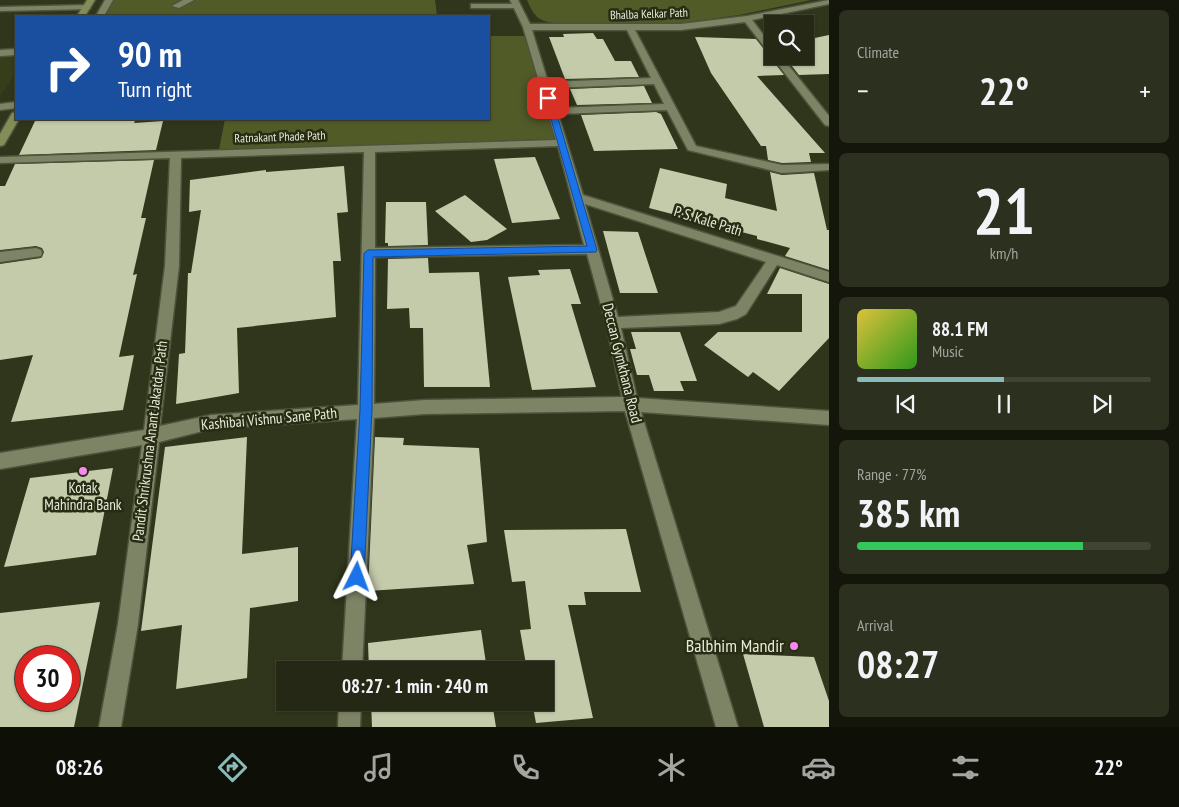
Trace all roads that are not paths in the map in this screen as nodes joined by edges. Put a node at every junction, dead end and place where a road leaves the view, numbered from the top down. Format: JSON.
{"nodes":[{"id":1,"x":109,"y":0,"type":"edge"},
{"id":2,"x":190,"y":0,"type":"edge"},
{"id":3,"x":829,"y":2,"type":"edge"},
{"id":4,"x":89,"y":3,"type":"edge"},
{"id":5,"x":515,"y":3,"type":"edge"},
{"id":6,"x":176,"y":6,"type":"dead end"},
{"id":7,"x":474,"y":6,"type":"dead end"},
{"id":8,"x":813,"y":6,"type":"junction"},
{"id":9,"x":0,"y":9,"type":"edge"},
{"id":10,"x":829,"y":14,"type":"edge"},
{"id":11,"x":82,"y":15,"type":"edge"},
{"id":12,"x":101,"y":15,"type":"edge"},
{"id":13,"x":747,"y":19,"type":"junction"},
{"id":14,"x":527,"y":27,"type":"junction"},
{"id":15,"x":630,"y":28,"type":"junction"},
{"id":16,"x":764,"y":41,"type":"edge"},
{"id":17,"x":15,"y":52,"type":"edge"},
{"id":18,"x":0,"y":53,"type":"edge"},
{"id":19,"x":783,"y":65,"type":"edge"},
{"id":20,"x":657,"y":81,"type":"junction"},
{"id":21,"x":545,"y":85,"type":"junction"},
{"id":22,"x":15,"y":105,"type":"edge"},
{"id":23,"x":670,"y":106,"type":"junction"},
{"id":24,"x":0,"y":107,"type":"edge"},
{"id":25,"x":552,"y":111,"type":"junction"},
{"id":26,"x":15,"y":117,"type":"edge"},
{"id":27,"x":829,"y":123,"type":"edge"},
{"id":28,"x":0,"y":143,"type":"edge"},
{"id":29,"x":562,"y":143,"type":"junction"},
{"id":30,"x":370,"y":148,"type":"junction"},
{"id":31,"x":176,"y":154,"type":"junction"},
{"id":32,"x":0,"y":160,"type":"edge"},
{"id":33,"x":829,"y":167,"type":"edge"},
{"id":34,"x":577,"y":197,"type":"junction"},
{"id":35,"x":592,"y":250,"type":"junction"},
{"id":36,"x":36,"y":253,"type":"dead end"},
{"id":37,"x":368,"y":253,"type":"junction"},
{"id":38,"x":0,"y":257,"type":"edge"},
{"id":39,"x":774,"y":259,"type":"junction"},
{"id":40,"x":829,"y":277,"type":"edge"},
{"id":41,"x":613,"y":323,"type":"junction"},
{"id":42,"x":631,"y":404,"type":"junction"},
{"id":43,"x":366,"y":410,"type":"junction"},
{"id":44,"x":829,"y":418,"type":"edge"},
{"id":45,"x":151,"y":436,"type":"junction"},
{"id":46,"x":0,"y":461,"type":"edge"},
{"id":47,"x":352,"y":661,"type":"edge"},
{"id":48,"x":350,"y":711,"type":"edge"},
{"id":49,"x":110,"y":727,"type":"edge"},
{"id":50,"x":349,"y":727,"type":"edge"},
{"id":51,"x":728,"y":727,"type":"edge"}],
"edges":[{"from":1,"to":12,"type":"street"},
{"from":2,"to":6,"type":"street"},
{"from":3,"to":8,"type":"street","name":"Bhalba Kelkar Path"},
{"from":4,"to":9,"type":"street"},
{"from":4,"to":11,"type":"street"},
{"from":5,"to":7,"type":"street"},
{"from":5,"to":14,"type":"street","name":"Deccan Gymkhana Road"},
{"from":8,"to":10,"type":"street"},
{"from":8,"to":13,"type":"street","name":"Bhalba Kelkar Path"},
{"from":13,"to":15,"type":"street","name":"Bhalba Kelkar Path"},
{"from":13,"to":16,"type":"street"},
{"from":14,"to":15,"type":"street","name":"Bhalba Kelkar Path"},
{"from":14,"to":21,"type":"street","name":"Deccan Gymkhana Road"},
{"from":15,"to":20,"type":"street"},
{"from":17,"to":18,"type":"street"},
{"from":19,"to":27,"type":"street"},
{"from":20,"to":21,"type":"street"},
{"from":20,"to":23,"type":"street"},
{"from":21,"to":25,"type":"street","name":"Deccan Gymkhana Road"},
{"from":22,"to":24,"type":"street"},
{"from":23,"to":25,"type":"street"},
{"from":23,"to":33,"type":"street"},
{"from":25,"to":29,"type":"street","name":"Deccan Gymkhana Road"},
{"from":26,"to":28,"type":"street"},
{"from":29,"to":30,"type":"street","name":"Ratnakant Phade Path"},
{"from":29,"to":34,"type":"street","name":"Deccan Gymkhana Road"},
{"from":30,"to":31,"type":"street","name":"Ratnakant Phade Path"},
{"from":30,"to":37,"type":"street"},
{"from":31,"to":32,"type":"street","name":"Ratnakant Phade Path"},
{"from":31,"to":45,"type":"street","name":"Pandit Shrikrushna Anant Jakatdar Path"},
{"from":34,"to":35,"type":"street","name":"Deccan Gymkhana Road"},
{"from":34,"to":39,"type":"street","name":"P. S. Kale Path"},
{"from":35,"to":37,"type":"street"},
{"from":35,"to":41,"type":"street","name":"Deccan Gymkhana Road"},
{"from":36,"to":38,"type":"street"},
{"from":37,"to":43,"type":"street"},
{"from":39,"to":40,"type":"street","name":"P. S. Kale Path"},
{"from":39,"to":41,"type":"street"},
{"from":41,"to":42,"type":"street","name":"Deccan Gymkhana Road"},
{"from":42,"to":43,"type":"street","name":"Kashibai Vishnu Sane Path"},
{"from":42,"to":44,"type":"street","name":"Kashibai Vishnu Sane Path"},
{"from":42,"to":51,"type":"street","name":"Deccan Gymkhana Road"},
{"from":43,"to":45,"type":"street","name":"Kashibai Vishnu Sane Path"},
{"from":43,"to":47,"type":"street"},
{"from":45,"to":46,"type":"street","name":"Kashibai Vishnu Sane Path"},
{"from":45,"to":49,"type":"street","name":"Pandit Shrikrushna Anant Jakatdar Path"},
{"from":48,"to":50,"type":"street"}]}
